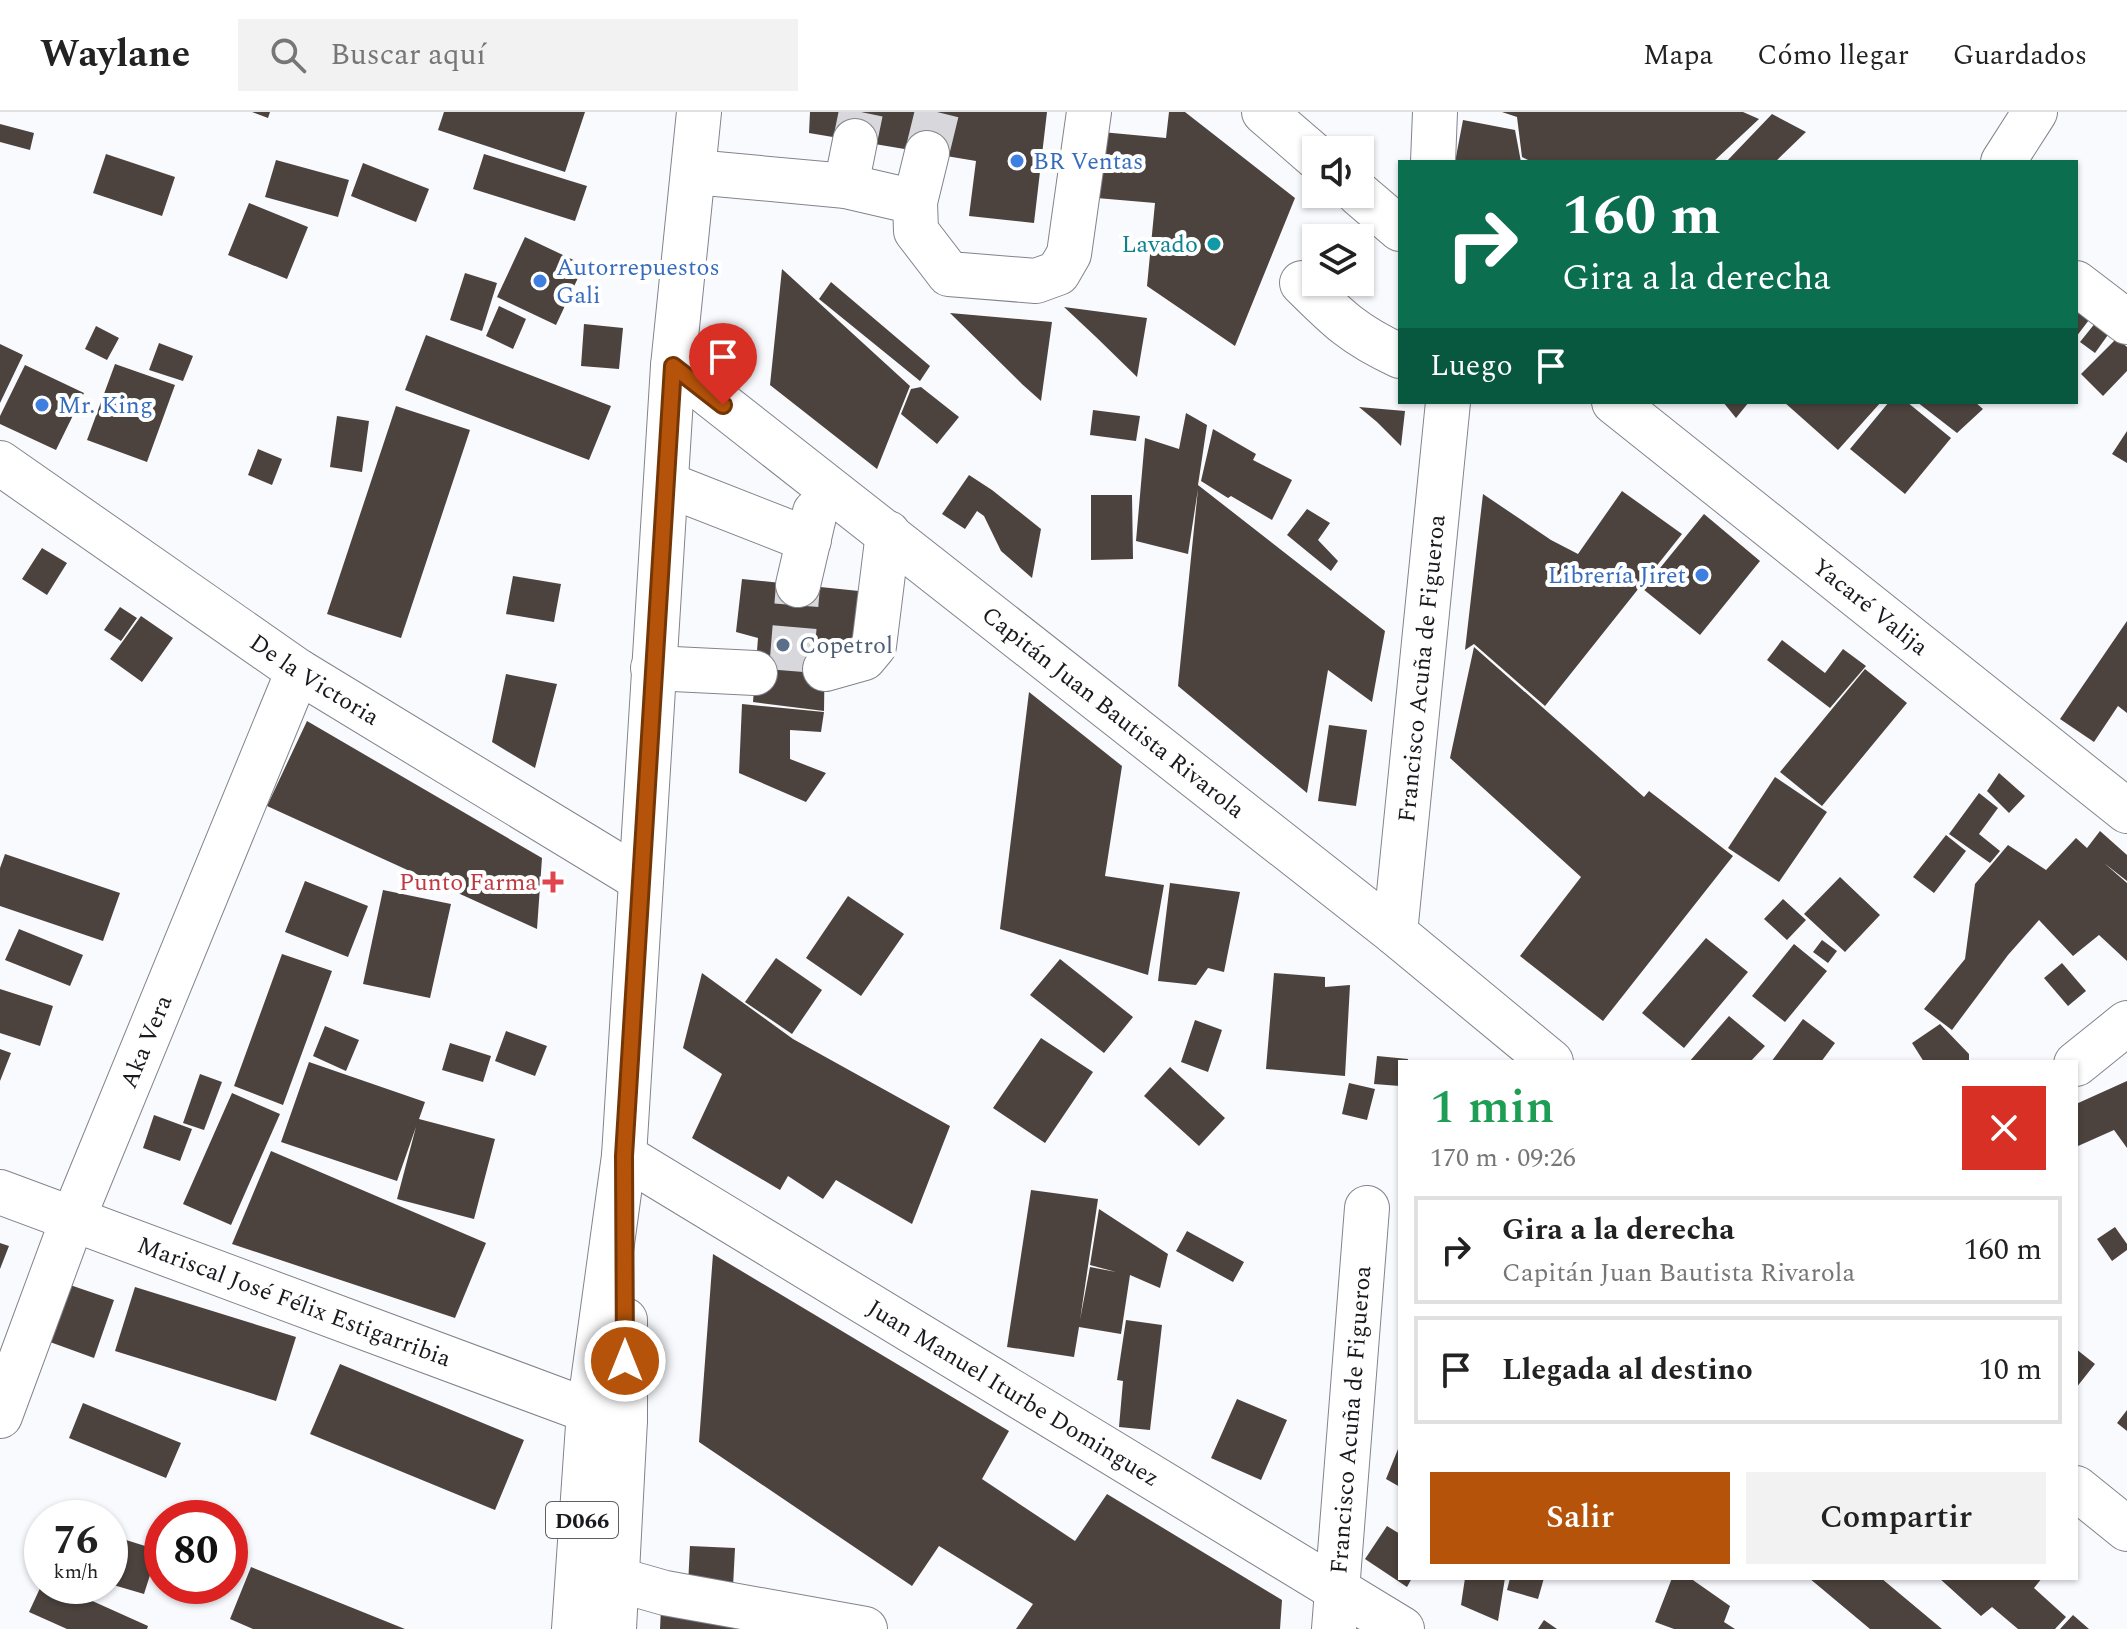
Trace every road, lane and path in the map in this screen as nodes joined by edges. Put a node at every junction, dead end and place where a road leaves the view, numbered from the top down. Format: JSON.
{"nodes":[{"id":1,"x":699,"y":112,"type":"edge"},
{"id":2,"x":1089,"y":112,"type":"edge"},
{"id":3,"x":1264,"y":112,"type":"edge"},
{"id":4,"x":1435,"y":112,"type":"edge"},
{"id":5,"x":2035,"y":112,"type":"edge"},
{"id":6,"x":855,"y":141,"type":"tunnel mouth"},
{"id":7,"x":1302,"y":145,"type":"edge"},
{"id":8,"x":927,"y":153,"type":"tunnel mouth"},
{"id":9,"x":1433,"y":160,"type":"edge"},
{"id":10,"x":2004,"y":160,"type":"edge"},
{"id":11,"x":694,"y":172,"type":"junction"},
{"id":12,"x":846,"y":186,"type":"junction"},
{"id":13,"x":915,"y":202,"type":"junction"},
{"id":14,"x":1374,"y":207,"type":"edge"},
{"id":15,"x":1398,"y":227,"type":"edge"},
{"id":16,"x":2078,"y":285,"type":"edge"},
{"id":17,"x":1315,"y":296,"type":"edge"},
{"id":18,"x":2127,"y":322,"type":"edge"},
{"id":19,"x":1398,"y":355,"type":"edge"},
{"id":20,"x":673,"y":366,"type":"junction"},
{"id":21,"x":1448,"y":404,"type":"edge"},
{"id":22,"x":1617,"y":404,"type":"edge"},
{"id":23,"x":0,"y":463,"type":"edge"},
{"id":24,"x":822,"y":483,"type":"junction"},
{"id":25,"x":666,"y":484,"type":"junction"},
{"id":26,"x":888,"y":533,"type":"junction"},
{"id":27,"x":809,"y":540,"type":"junction"},
{"id":28,"x":798,"y":585,"type":"tunnel mouth"},
{"id":29,"x":653,"y":668,"type":"junction"},
{"id":30,"x":825,"y":669,"type":"dead end"},
{"id":31,"x":298,"y":671,"type":"junction"},
{"id":32,"x":755,"y":673,"type":"dead end"},
{"id":33,"x":2127,"y":811,"type":"edge"},
{"id":34,"x":640,"y":879,"type":"junction"},
{"id":35,"x":1395,"y":933,"type":"junction"},
{"id":36,"x":2127,"y":1023,"type":"edge"},
{"id":37,"x":1549,"y":1060,"type":"edge"},
{"id":38,"x":2078,"y":1062,"type":"edge"},
{"id":39,"x":624,"y":1156,"type":"junction"},
{"id":40,"x":0,"y":1192,"type":"edge"},
{"id":41,"x":1367,"y":1208,"type":"dead end"},
{"id":42,"x":72,"y":1221,"type":"junction"},
{"id":43,"x":0,"y":1416,"type":"edge"},
{"id":44,"x":607,"y":1416,"type":"junction"},
{"id":45,"x":2078,"y":1490,"type":"edge"},
{"id":46,"x":2127,"y":1529,"type":"edge"},
{"id":47,"x":616,"y":1579,"type":"junction"},
{"id":48,"x":1336,"y":1609,"type":"edge"},
{"id":49,"x":574,"y":1629,"type":"edge"},
{"id":50,"x":614,"y":1629,"type":"edge"},
{"id":51,"x":865,"y":1629,"type":"edge"},
{"id":52,"x":1402,"y":1629,"type":"edge"}],
"edges":[{"from":1,"to":11,"type":"main road","number":"D066"},
{"from":2,"to":13,"type":"main road"},
{"from":3,"to":7,"type":"main road"},
{"from":4,"to":9,"type":"main road"},
{"from":5,"to":10,"type":"main road"},
{"from":6,"to":12,"type":"main road"},
{"from":8,"to":13,"type":"main road"},
{"from":11,"to":12,"type":"main road"},
{"from":11,"to":20,"type":"main road","number":"D066"},
{"from":12,"to":13,"type":"main road"},
{"from":14,"to":15,"type":"main road"},
{"from":16,"to":18,"type":"main road"},
{"from":17,"to":19,"type":"main road"},
{"from":20,"to":24,"type":"main road","name":"Capitán Juan Bautista Rivarola"},
{"from":20,"to":25,"type":"main road","number":"D066"},
{"from":21,"to":35,"type":"main road","name":"Francisco Acuña de Figueroa"},
{"from":22,"to":33,"type":"main road","name":"Yacaré Valija"},
{"from":23,"to":31,"type":"main road","name":"De la Victoria"},
{"from":24,"to":26,"type":"main road","name":"Capitán Juan Bautista Rivarola"},
{"from":24,"to":27,"type":"main road"},
{"from":25,"to":27,"type":"main road"},
{"from":25,"to":29,"type":"main road","number":"D066"},
{"from":26,"to":30,"type":"main road"},
{"from":26,"to":35,"type":"main road","name":"Capitán Juan Bautista Rivarola"},
{"from":27,"to":28,"type":"main road"},
{"from":29,"to":32,"type":"main road"},
{"from":29,"to":34,"type":"main road","number":"D066"},
{"from":31,"to":34,"type":"main road","name":"De la Victoria"},
{"from":31,"to":42,"type":"main road","name":"Aka Vera"},
{"from":34,"to":39,"type":"main road","number":"D066"},
{"from":35,"to":37,"type":"main road","name":"Capitán Juan Bautista Rivarola"},
{"from":36,"to":38,"type":"main road"},
{"from":39,"to":44,"type":"main road","number":"D066"},
{"from":39,"to":48,"type":"main road","name":"Juan Manuel Iturbe Dominguez"},
{"from":40,"to":42,"type":"main road","name":"Mariscal José Félix Estigarribia"},
{"from":41,"to":48,"type":"main road","name":"Francisco Acuña de Figueroa"},
{"from":42,"to":43,"type":"main road","name":"Aka Vera"},
{"from":42,"to":44,"type":"main road","name":"Mariscal José Félix Estigarribia"},
{"from":44,"to":47,"type":"main road","number":"D066"},
{"from":44,"to":49,"type":"main road","number":"D066"},
{"from":45,"to":46,"type":"main road"},
{"from":47,"to":50,"type":"main road","number":"D066"},
{"from":47,"to":51,"type":"main road"},
{"from":48,"to":52,"type":"main road","name":"Juan Manuel Iturbe Dominguez"}]}
